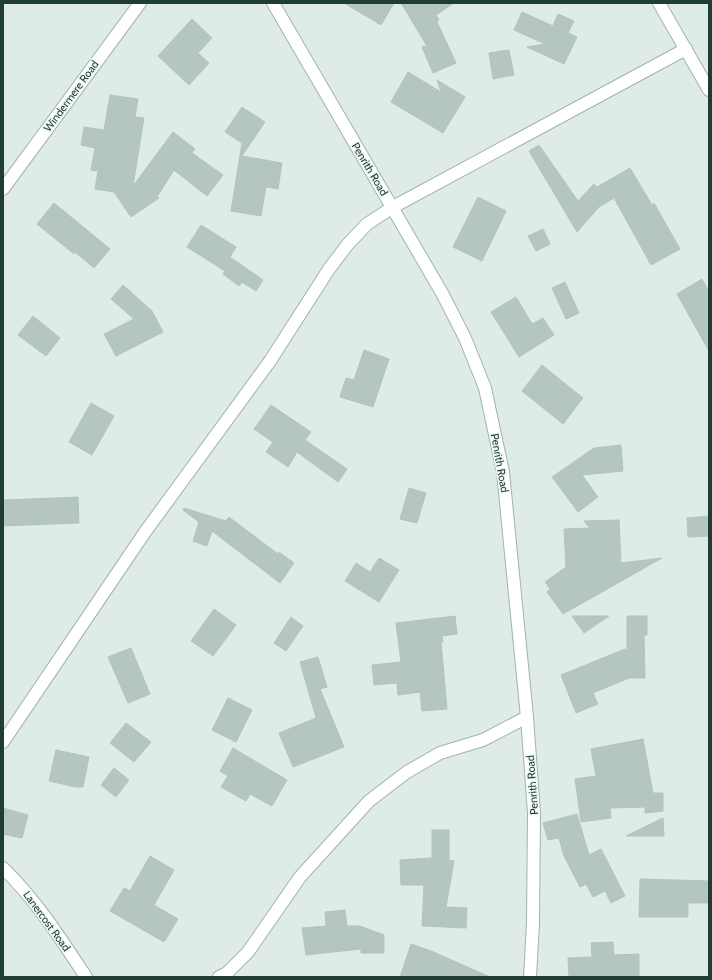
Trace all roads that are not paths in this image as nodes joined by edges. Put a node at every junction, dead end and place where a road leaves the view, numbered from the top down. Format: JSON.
{"nodes":[{"id":1,"x":140,"y":3,"type":"edge"},
{"id":2,"x":273,"y":3,"type":"edge"},
{"id":3,"x":659,"y":3,"type":"edge"},
{"id":4,"x":686,"y":49,"type":"junction"},
{"id":5,"x":709,"y":90,"type":"edge"},
{"id":6,"x":3,"y":189,"type":"edge"},
{"id":7,"x":393,"y":208,"type":"junction"},
{"id":8,"x":527,"y":717,"type":"junction"},
{"id":9,"x":3,"y":742,"type":"edge"},
{"id":10,"x":3,"y":868,"type":"edge"},
{"id":11,"x":86,"y":977,"type":"edge"},
{"id":12,"x":219,"y":977,"type":"edge"},
{"id":13,"x":530,"y":977,"type":"edge"}],
"edges":[{"from":1,"to":6,"type":"street","name":"Windermere Road"},
{"from":2,"to":7,"type":"street","name":"Penrith Road"},
{"from":3,"to":4,"type":"street"},
{"from":4,"to":5,"type":"street"},
{"from":4,"to":7,"type":"street"},
{"from":7,"to":8,"type":"street","name":"Penrith Road"},
{"from":7,"to":9,"type":"street"},
{"from":8,"to":12,"type":"street"},
{"from":8,"to":13,"type":"street","name":"Penrith Road"},
{"from":10,"to":11,"type":"street","name":"Lanercost Road"}]}
